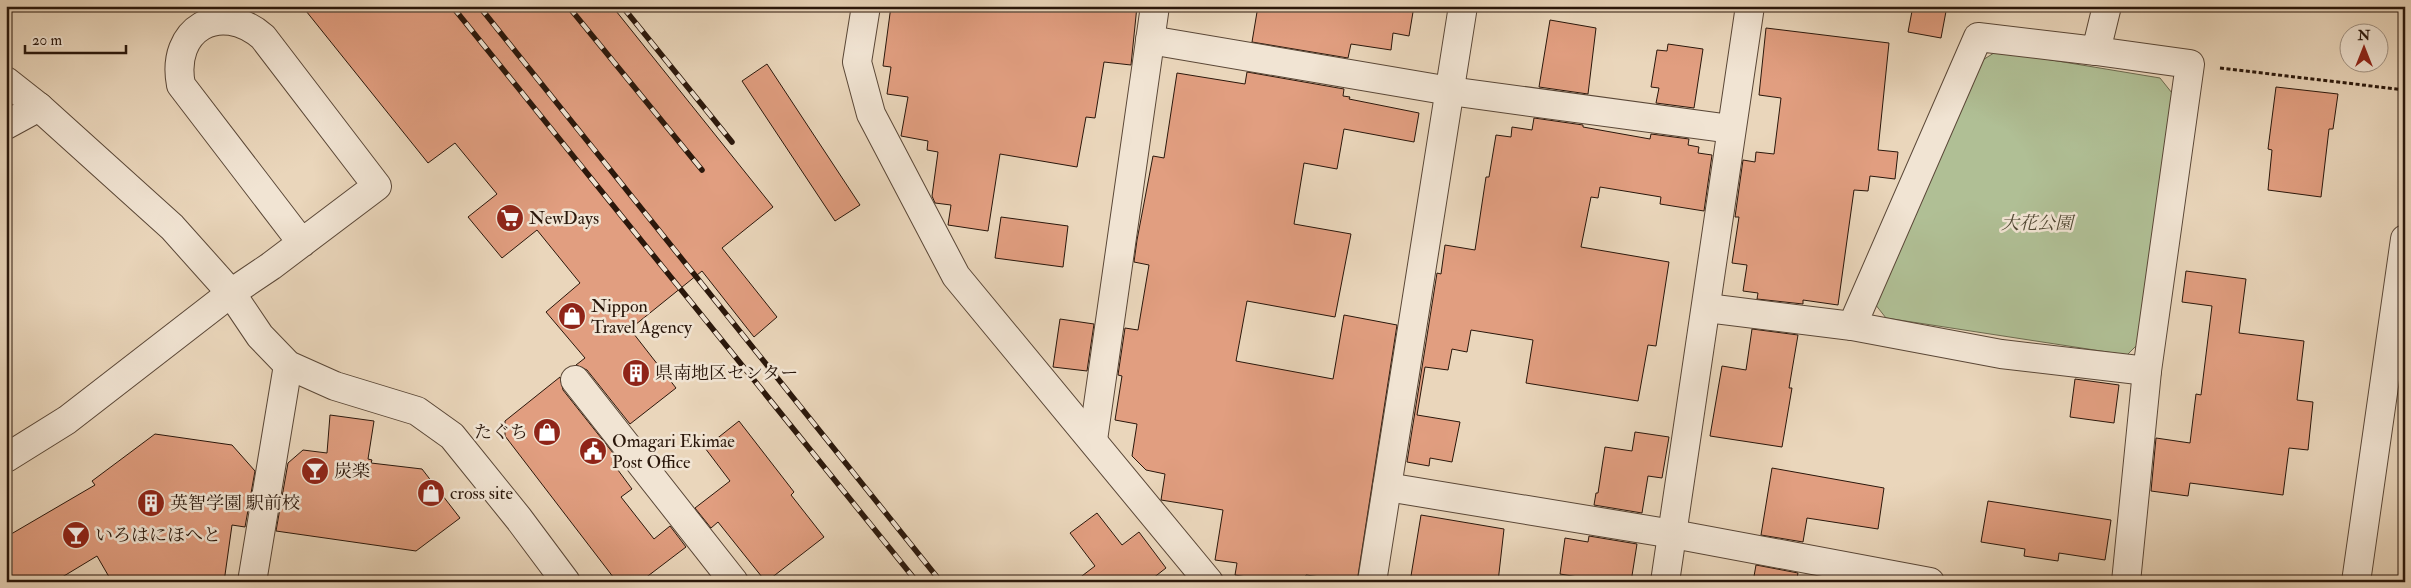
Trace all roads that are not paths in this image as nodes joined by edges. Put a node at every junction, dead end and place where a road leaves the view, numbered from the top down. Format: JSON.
{"nodes":[{"id":1,"x":866,"y":6,"type":"edge"},
{"id":2,"x":1154,"y":6,"type":"edge"},
{"id":3,"x":1464,"y":6,"type":"edge"},
{"id":4,"x":1750,"y":6,"type":"edge"},
{"id":5,"x":2108,"y":6,"type":"edge"},
{"id":6,"x":1150,"y":40,"type":"junction"},
{"id":7,"x":2096,"y":51,"type":"junction"},
{"id":8,"x":6,"y":81,"type":"edge"},
{"id":9,"x":1450,"y":91,"type":"junction"},
{"id":10,"x":39,"y":107,"type":"junction"},
{"id":11,"x":6,"y":125,"type":"edge"},
{"id":12,"x":1731,"y":128,"type":"junction"},
{"id":13,"x":2404,"y":242,"type":"edge"},
{"id":14,"x":302,"y":243,"type":"junction"},
{"id":15,"x":231,"y":293,"type":"junction"},
{"id":16,"x":1707,"y":308,"type":"junction"},
{"id":17,"x":1852,"y":326,"type":"junction"},
{"id":18,"x":288,"y":365,"type":"junction"},
{"id":19,"x":2147,"y":371,"type":"junction"},
{"id":20,"x":575,"y":380,"type":"dead end"},
{"id":21,"x":1093,"y":440,"type":"junction"},
{"id":22,"x":6,"y":458,"type":"edge"},
{"id":23,"x":1387,"y":487,"type":"junction"},
{"id":24,"x":1673,"y":534,"type":"junction"},
{"id":25,"x":252,"y":582,"type":"edge"},
{"id":26,"x":566,"y":582,"type":"edge"},
{"id":27,"x":734,"y":582,"type":"edge"},
{"id":28,"x":1209,"y":582,"type":"edge"},
{"id":29,"x":1372,"y":582,"type":"edge"},
{"id":30,"x":1666,"y":582,"type":"edge"},
{"id":31,"x":1930,"y":582,"type":"edge"},
{"id":32,"x":2126,"y":582,"type":"edge"},
{"id":33,"x":2356,"y":582,"type":"edge"}],
"edges":[{"from":1,"to":21,"type":"street"},
{"from":2,"to":6,"type":"street"},
{"from":3,"to":9,"type":"street"},
{"from":4,"to":12,"type":"street"},
{"from":5,"to":7,"type":"street"},
{"from":6,"to":9,"type":"street"},
{"from":6,"to":21,"type":"street"},
{"from":7,"to":17,"type":"street"},
{"from":7,"to":19,"type":"street"},
{"from":8,"to":10,"type":"street"},
{"from":9,"to":12,"type":"street"},
{"from":9,"to":23,"type":"street"},
{"from":10,"to":11,"type":"street"},
{"from":10,"to":15,"type":"street"},
{"from":12,"to":16,"type":"street"},
{"from":13,"to":33,"type":"street"},
{"from":14,"to":14,"type":"street"},
{"from":14,"to":15,"type":"street"},
{"from":15,"to":18,"type":"street"},
{"from":15,"to":22,"type":"street"},
{"from":16,"to":17,"type":"street"},
{"from":16,"to":24,"type":"street"},
{"from":17,"to":19,"type":"street"},
{"from":18,"to":25,"type":"street"},
{"from":18,"to":26,"type":"street"},
{"from":19,"to":32,"type":"street"},
{"from":20,"to":27,"type":"street"},
{"from":21,"to":28,"type":"street"},
{"from":23,"to":24,"type":"street"},
{"from":23,"to":29,"type":"street"},
{"from":24,"to":30,"type":"street"},
{"from":24,"to":31,"type":"street"}]}
